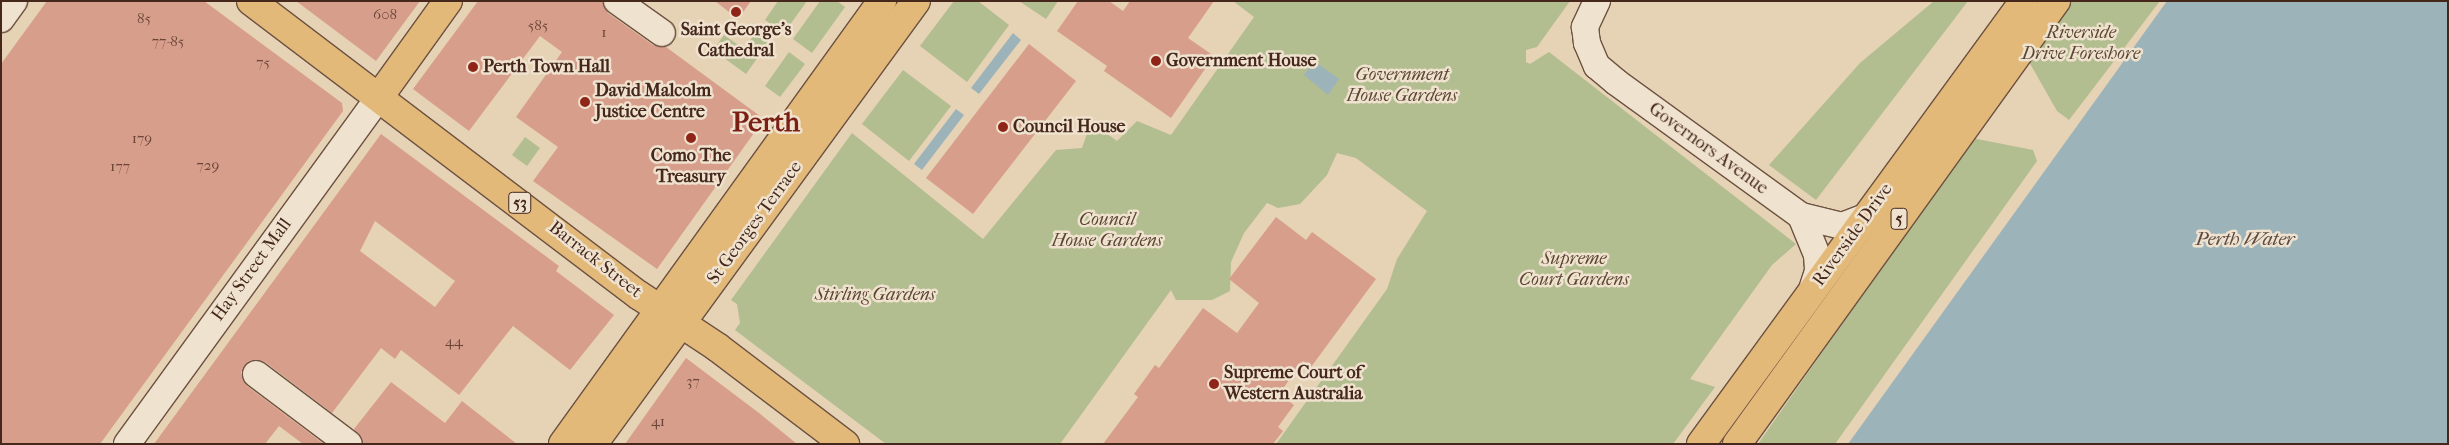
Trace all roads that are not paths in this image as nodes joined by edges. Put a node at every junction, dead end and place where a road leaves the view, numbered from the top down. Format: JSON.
{"nodes":[{"id":1,"x":14,"y":1,"type":"edge"},
{"id":2,"x":251,"y":1,"type":"edge"},
{"id":3,"x":448,"y":1,"type":"edge"},
{"id":4,"x":617,"y":1,"type":"edge"},
{"id":5,"x":882,"y":1,"type":"edge"},
{"id":6,"x":916,"y":1,"type":"edge"},
{"id":7,"x":1596,"y":1,"type":"edge"},
{"id":8,"x":2024,"y":1,"type":"edge"},
{"id":9,"x":2056,"y":1,"type":"edge"},
{"id":10,"x":1,"y":19,"type":"edge"},
{"id":11,"x":662,"y":34,"type":"dead end"},
{"id":12,"x":379,"y":97,"type":"junction"},
{"id":13,"x":1801,"y":216,"type":"junction"},
{"id":14,"x":1866,"y":217,"type":"junction"},
{"id":15,"x":1812,"y":292,"type":"junction"},
{"id":16,"x":672,"y":316,"type":"junction"},
{"id":17,"x":256,"y":374,"type":"dead end"},
{"id":18,"x":127,"y":444,"type":"edge"},
{"id":19,"x":349,"y":444,"type":"edge"},
{"id":20,"x":563,"y":444,"type":"edge"},
{"id":21,"x":593,"y":444,"type":"edge"},
{"id":22,"x":846,"y":444,"type":"edge"},
{"id":23,"x":1701,"y":444,"type":"edge"},
{"id":24,"x":1737,"y":444,"type":"edge"}],
"edges":[{"from":1,"to":10,"type":"street"},
{"from":2,"to":12,"type":"main road","name":"Barrack Street","number":"53"},
{"from":3,"to":12,"type":"main road"},
{"from":4,"to":11,"type":"street"},
{"from":5,"to":16,"type":"main road","name":"St Georges Terrace"},
{"from":6,"to":16,"type":"main road","name":"St Georges Terrace"},
{"from":7,"to":13,"type":"street","name":"Governors Avenue"},
{"from":8,"to":14,"type":"main road","name":"Riverside Drive","number":"5"},
{"from":9,"to":24,"type":"main road","name":"Riverside Drive","number":"5"},
{"from":12,"to":16,"type":"main road","name":"Barrack Street","number":"53"},
{"from":12,"to":18,"type":"street","name":"Hay Street Mall"},
{"from":13,"to":14,"type":"street","name":"Governors Avenue"},
{"from":13,"to":15,"type":"street"},
{"from":14,"to":15,"type":"main road","name":"Riverside Drive","number":"5"},
{"from":15,"to":23,"type":"main road","name":"Riverside Drive","number":"5"},
{"from":16,"to":20,"type":"main road","name":"St Georges Terrace"},
{"from":16,"to":21,"type":"main road","name":"St Georges Terrace"},
{"from":16,"to":22,"type":"main road","name":"Barrack Street","number":"53"},
{"from":17,"to":19,"type":"street"}]}
